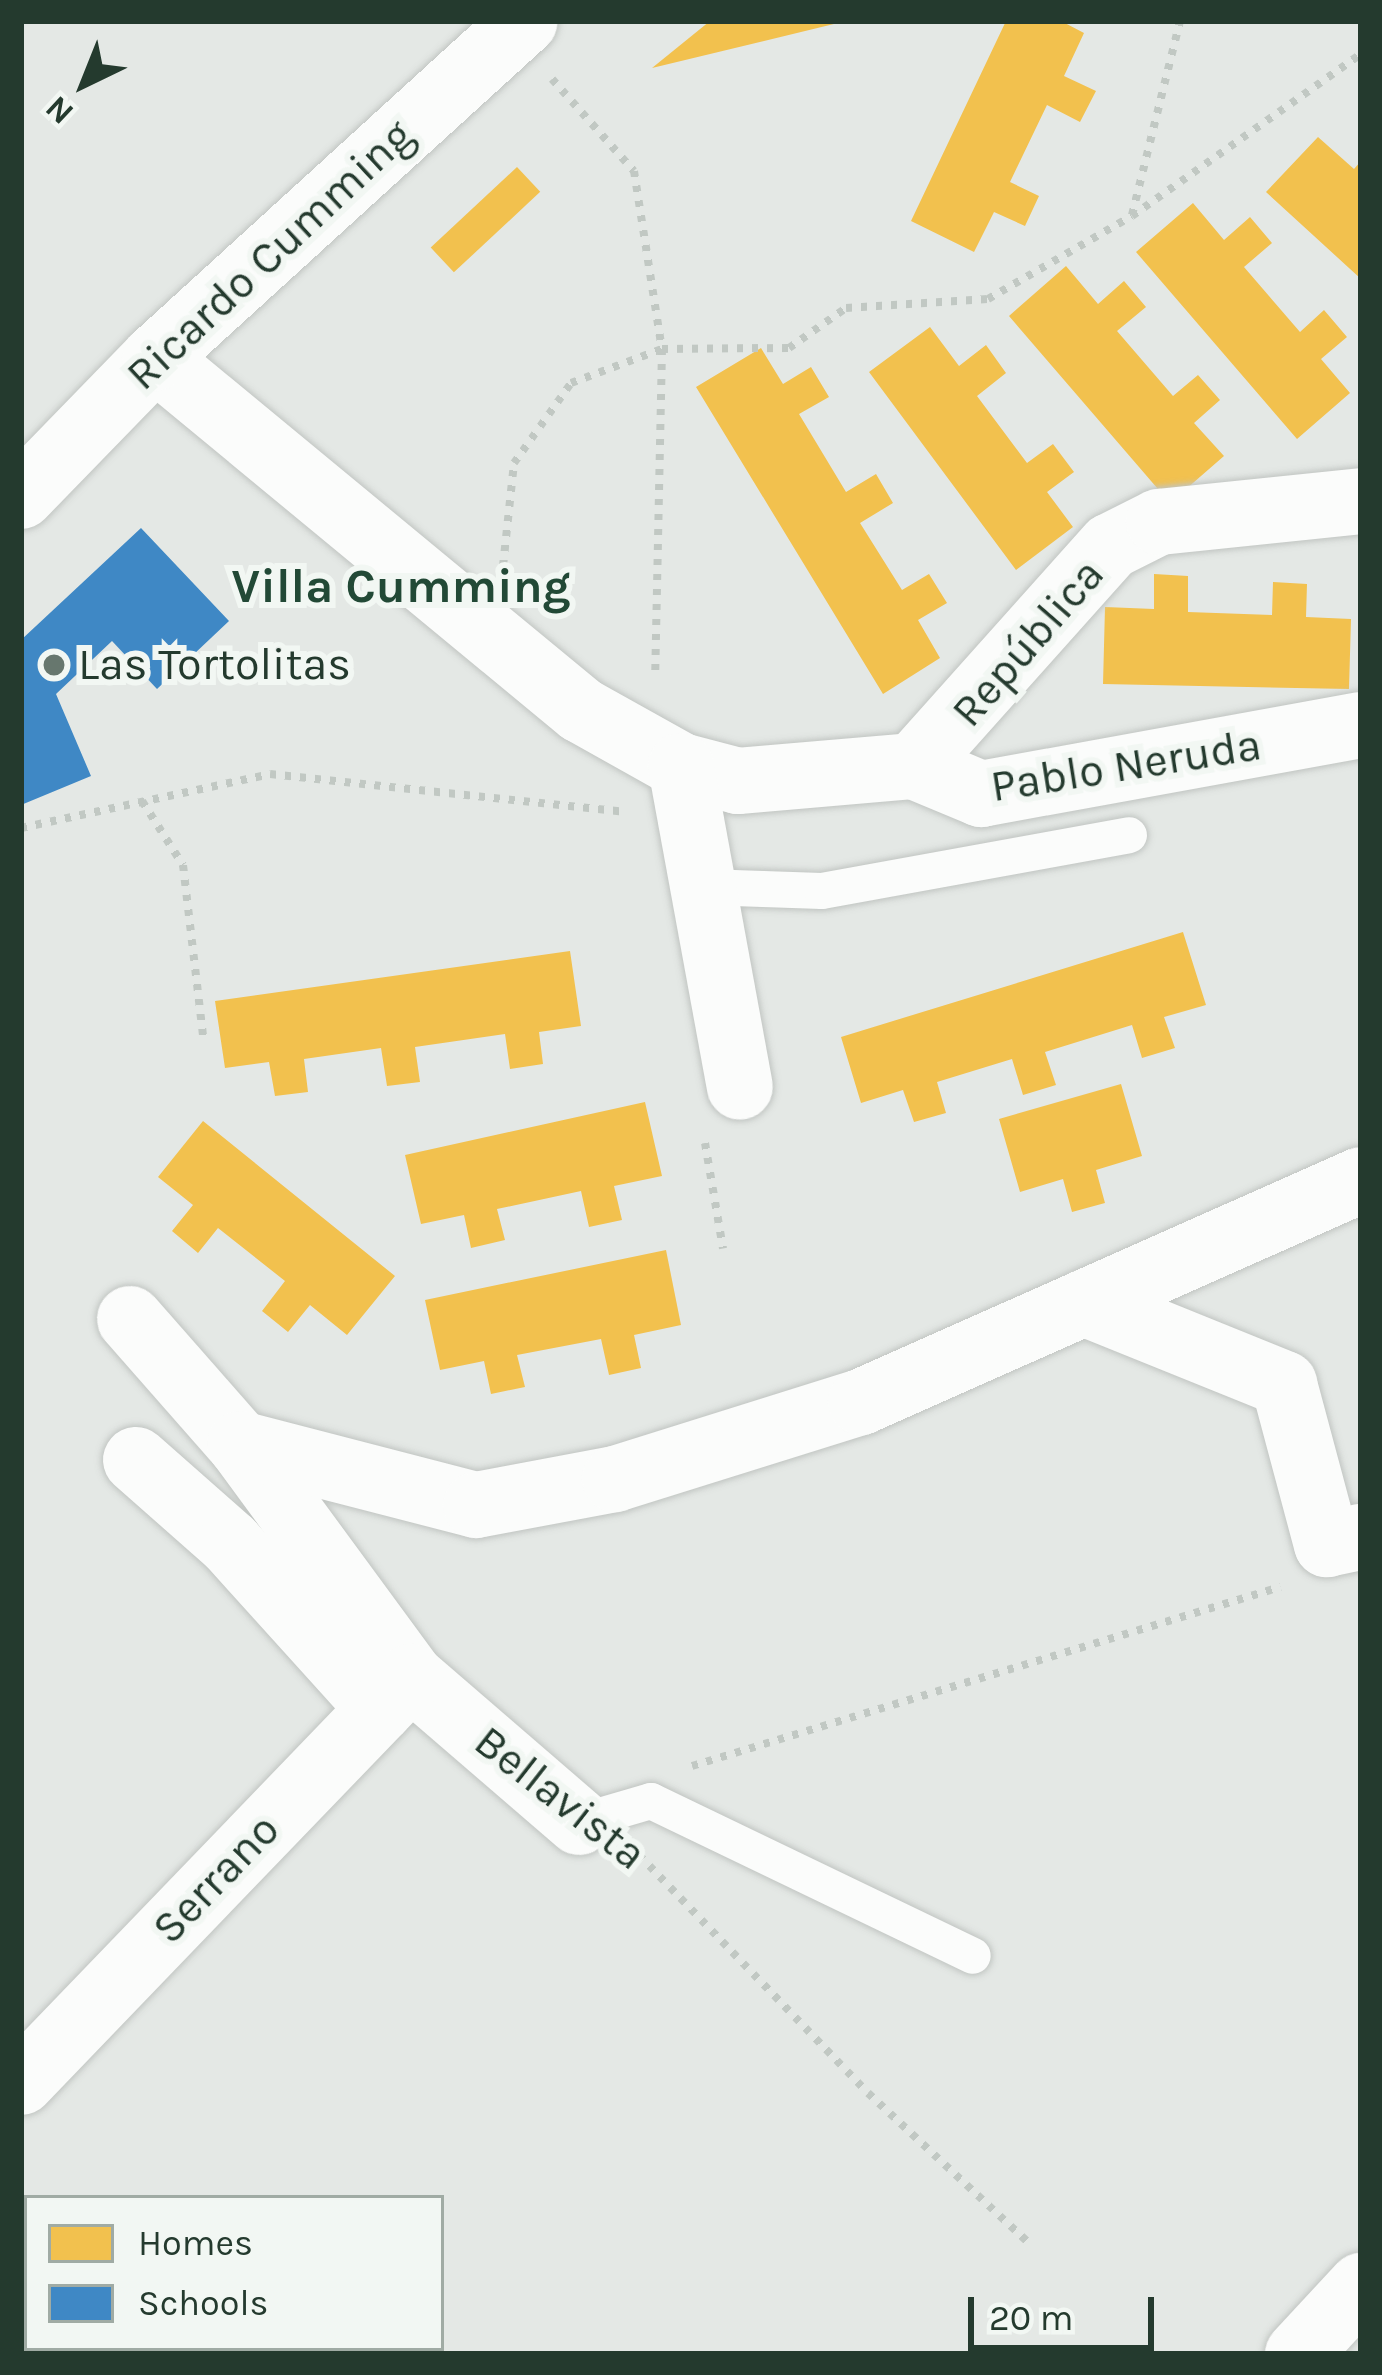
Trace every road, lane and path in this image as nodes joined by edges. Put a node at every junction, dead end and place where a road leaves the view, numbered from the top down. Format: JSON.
{"nodes":[{"id":1,"x":1180,"y":21,"type":"edge"},
{"id":2,"x":518,"y":27,"type":"edge"},
{"id":3,"x":1361,"y":54,"type":"edge"},
{"id":4,"x":1132,"y":216,"type":"junction"},
{"id":5,"x":662,"y":349,"type":"junction"},
{"id":6,"x":155,"y":358,"type":"junction"},
{"id":7,"x":21,"y":496,"type":"edge"},
{"id":8,"x":1361,"y":501,"type":"edge"},
{"id":9,"x":496,"y":639,"type":"junction"},
{"id":10,"x":1361,"y":725,"type":"edge"},
{"id":11,"x":914,"y":766,"type":"junction"},
{"id":12,"x":687,"y":793,"type":"junction"},
{"id":13,"x":142,"y":801,"type":"junction"},
{"id":14,"x":21,"y":828,"type":"edge"},
{"id":15,"x":1129,"y":835,"type":"dead end"},
{"id":16,"x":704,"y":887,"type":"junction"},
{"id":17,"x":204,"y":1043,"type":"dead end"},
{"id":18,"x":740,"y":1088,"type":"joint"},
{"id":19,"x":1361,"y":1180,"type":"edge"},
{"id":20,"x":723,"y":1247,"type":"dead end"},
{"id":21,"x":1084,"y":1304,"type":"junction"},
{"id":22,"x":130,"y":1318,"type":"dead end"},
{"id":23,"x":240,"y":1444,"type":"junction"},
{"id":24,"x":136,"y":1460,"type":"dead end"},
{"id":25,"x":1344,"y":1540,"type":"edge"},
{"id":26,"x":395,"y":1693,"type":"junction"},
{"id":27,"x":651,"y":1801,"type":"junction"},
{"id":28,"x":579,"y":1822,"type":"junction"},
{"id":29,"x":973,"y":1956,"type":"dead end"},
{"id":30,"x":21,"y":2082,"type":"edge"},
{"id":31,"x":1029,"y":2243,"type":"dead end"},
{"id":32,"x":1361,"y":2286,"type":"edge"},
{"id":33,"x":1298,"y":2354,"type":"edge"}],
"edges":[{"from":1,"to":4,"type":"path"},
{"from":2,"to":5,"type":"path"},
{"from":2,"to":6,"type":"street","name":"Ricardo Cumming"},
{"from":3,"to":4,"type":"path"},
{"from":4,"to":5,"type":"path"},
{"from":5,"to":9,"type":"path"},
{"from":5,"to":12,"type":"path"},
{"from":6,"to":7,"type":"street","name":"Ricardo Cumming"},
{"from":6,"to":9,"type":"street","name":"Pablo Neruda"},
{"from":8,"to":11,"type":"street","name":"República"},
{"from":9,"to":12,"type":"street","name":"Pablo Neruda"},
{"from":10,"to":11,"type":"street","name":"Pablo Neruda"},
{"from":11,"to":12,"type":"street","name":"Pablo Neruda"},
{"from":12,"to":13,"type":"path"},
{"from":12,"to":16,"type":"street"},
{"from":13,"to":14,"type":"path"},
{"from":13,"to":17,"type":"path"},
{"from":15,"to":16,"type":"lane"},
{"from":16,"to":18,"type":"street"},
{"from":18,"to":20,"type":"path"},
{"from":19,"to":21,"type":"street"},
{"from":21,"to":23,"type":"street"},
{"from":21,"to":25,"type":"street"},
{"from":22,"to":23,"type":"street","name":"Bellavista"},
{"from":23,"to":26,"type":"street","name":"Bellavista"},
{"from":24,"to":26,"type":"street"},
{"from":25,"to":27,"type":"path"},
{"from":26,"to":28,"type":"street","name":"Bellavista"},
{"from":26,"to":30,"type":"street","name":"Serrano"},
{"from":27,"to":28,"type":"lane"},
{"from":27,"to":29,"type":"lane"},
{"from":28,"to":31,"type":"path","name":"Bellavista"},
{"from":32,"to":33,"type":"street"}]}
